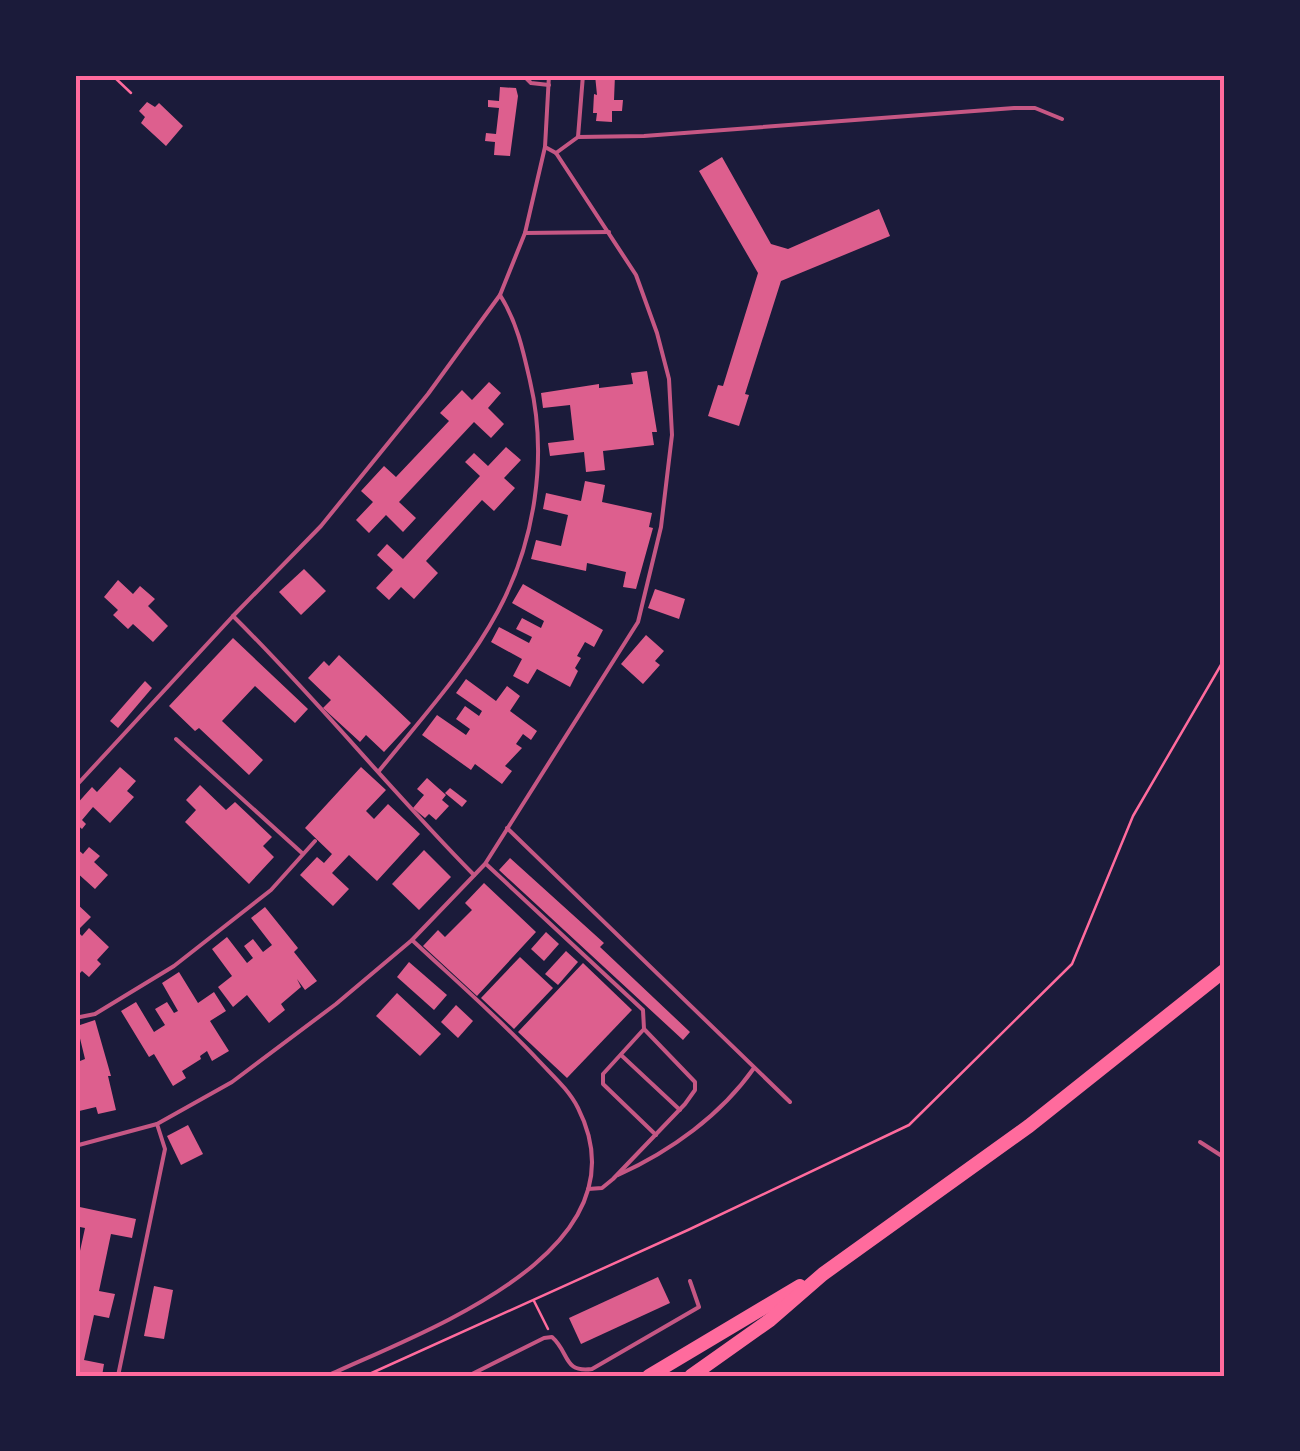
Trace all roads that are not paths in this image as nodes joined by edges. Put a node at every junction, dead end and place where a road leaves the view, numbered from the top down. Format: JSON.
{"nodes":[{"id":1,"x":523,"y":75,"type":"edge"},
{"id":2,"x":550,"y":75,"type":"edge"},
{"id":3,"x":583,"y":75,"type":"edge"},
{"id":4,"x":549,"y":85,"type":"junction"},
{"id":5,"x":1062,"y":118,"type":"dead end"},
{"id":6,"x":578,"y":137,"type":"junction"},
{"id":7,"x":545,"y":147,"type":"junction"},
{"id":8,"x":556,"y":153,"type":"junction"},
{"id":9,"x":609,"y":232,"type":"junction"},
{"id":10,"x":525,"y":233,"type":"junction"},
{"id":11,"x":500,"y":296,"type":"junction"},
{"id":12,"x":232,"y":616,"type":"junction"},
{"id":13,"x":176,"y":739,"type":"dead end"},
{"id":14,"x":380,"y":771,"type":"junction"},
{"id":15,"x":75,"y":787,"type":"edge"},
{"id":16,"x":507,"y":828,"type":"junction"},
{"id":17,"x":315,"y":841,"type":"dead end"},
{"id":18,"x":303,"y":854,"type":"junction"},
{"id":19,"x":485,"y":864,"type":"junction"},
{"id":20,"x":474,"y":875,"type":"junction"},
{"id":21,"x":412,"y":940,"type":"junction"},
{"id":22,"x":1225,"y":970,"type":"edge"},
{"id":23,"x":75,"y":1018,"type":"edge"},
{"id":24,"x":644,"y":1028,"type":"junction"},
{"id":25,"x":621,"y":1054,"type":"junction"},
{"id":26,"x":754,"y":1068,"type":"junction"},
{"id":27,"x":790,"y":1102,"type":"dead end"},
{"id":28,"x":680,"y":1110,"type":"junction"},
{"id":29,"x":157,"y":1124,"type":"junction"},
{"id":30,"x":656,"y":1135,"type":"junction"},
{"id":31,"x":1200,"y":1142,"type":"dead end"},
{"id":32,"x":75,"y":1146,"type":"edge"},
{"id":33,"x":1225,"y":1158,"type":"edge"},
{"id":34,"x":616,"y":1176,"type":"junction"},
{"id":35,"x":588,"y":1188,"type":"junction"},
{"id":36,"x":823,"y":1274,"type":"junction"},
{"id":37,"x":690,"y":1281,"type":"dead end"},
{"id":38,"x":118,"y":1376,"type":"edge"},
{"id":39,"x":327,"y":1376,"type":"edge"},
{"id":40,"x":468,"y":1376,"type":"edge"},
{"id":41,"x":649,"y":1376,"type":"edge"},
{"id":42,"x":691,"y":1376,"type":"edge"}],
"edges":[{"from":1,"to":4,"type":"lane"},
{"from":2,"to":4,"type":"lane"},
{"from":3,"to":6,"type":"lane"},
{"from":4,"to":7,"type":"lane"},
{"from":5,"to":6,"type":"lane"},
{"from":6,"to":8,"type":"lane"},
{"from":7,"to":8,"type":"lane"},
{"from":7,"to":10,"type":"lane"},
{"from":8,"to":9,"type":"lane"},
{"from":9,"to":10,"type":"lane"},
{"from":9,"to":16,"type":"lane"},
{"from":10,"to":11,"type":"lane"},
{"from":11,"to":12,"type":"lane"},
{"from":11,"to":14,"type":"lane"},
{"from":12,"to":14,"type":"lane"},
{"from":12,"to":15,"type":"lane"},
{"from":13,"to":18,"type":"lane"},
{"from":14,"to":20,"type":"lane"},
{"from":16,"to":19,"type":"lane"},
{"from":16,"to":26,"type":"lane"},
{"from":17,"to":18,"type":"lane"},
{"from":18,"to":23,"type":"lane"},
{"from":19,"to":20,"type":"lane"},
{"from":19,"to":24,"type":"lane"},
{"from":20,"to":21,"type":"lane"},
{"from":21,"to":29,"type":"lane"},
{"from":21,"to":35,"type":"lane"},
{"from":22,"to":36,"type":"highway"},
{"from":24,"to":25,"type":"lane"},
{"from":24,"to":28,"type":"lane"},
{"from":25,"to":28,"type":"lane"},
{"from":25,"to":30,"type":"lane"},
{"from":26,"to":27,"type":"lane"},
{"from":26,"to":34,"type":"lane"},
{"from":28,"to":30,"type":"lane"},
{"from":29,"to":32,"type":"lane"},
{"from":29,"to":38,"type":"lane"},
{"from":30,"to":34,"type":"lane"},
{"from":31,"to":33,"type":"lane"},
{"from":34,"to":35,"type":"lane"},
{"from":35,"to":39,"type":"lane"},
{"from":36,"to":41,"type":"highway"},
{"from":36,"to":42,"type":"highway"},
{"from":37,"to":40,"type":"lane"}]}
